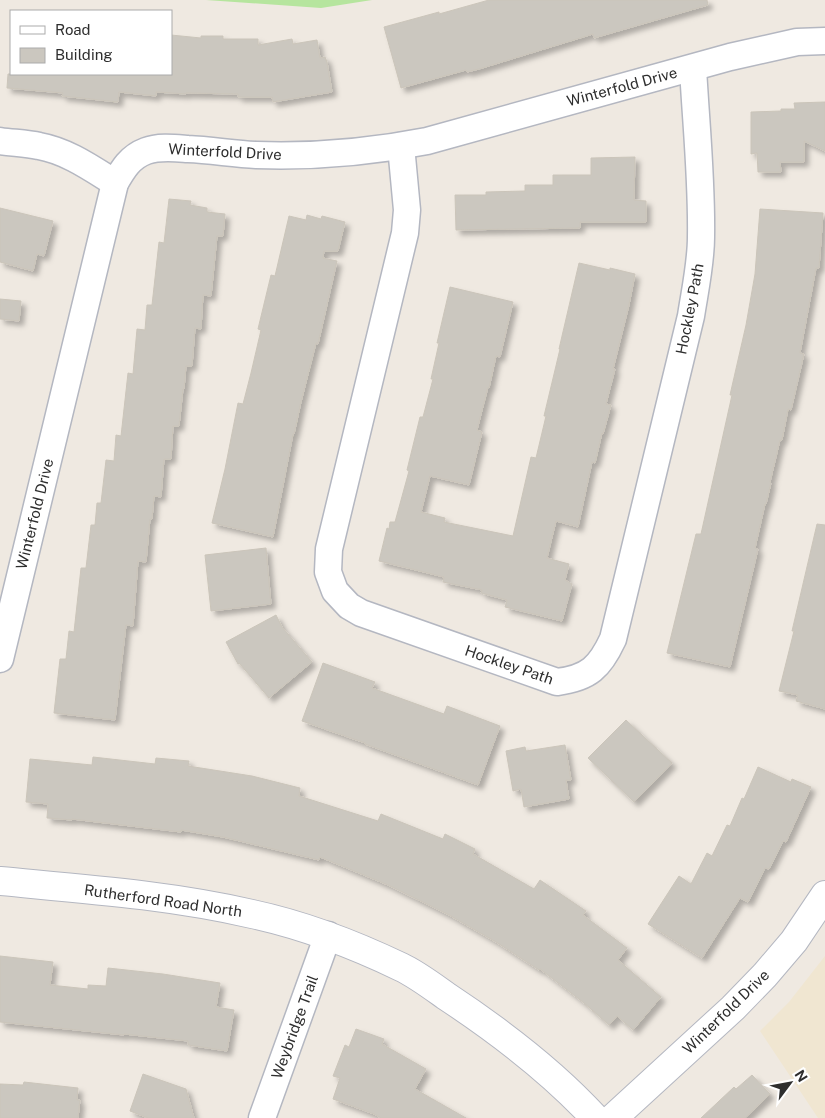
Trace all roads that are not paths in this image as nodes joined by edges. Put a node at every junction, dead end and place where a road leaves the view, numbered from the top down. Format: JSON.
{"nodes":[{"id":1,"x":825,"y":41,"type":"edge"},
{"id":2,"x":693,"y":68,"type":"junction"},
{"id":3,"x":0,"y":141,"type":"edge"},
{"id":4,"x":401,"y":146,"type":"junction"},
{"id":5,"x":115,"y":183,"type":"junction"},
{"id":6,"x":0,"y":659,"type":"edge"},
{"id":7,"x":0,"y":881,"type":"edge"},
{"id":8,"x":825,"y":895,"type":"edge"},
{"id":9,"x":328,"y":935,"type":"junction"},
{"id":10,"x":262,"y":1118,"type":"edge"},
{"id":11,"x":595,"y":1118,"type":"edge"},
{"id":12,"x":613,"y":1118,"type":"edge"}],
"edges":[{"from":1,"to":2,"type":"street","name":"Winterfold Drive"},
{"from":2,"to":4,"type":"street","name":"Winterfold Drive"},
{"from":2,"to":4,"type":"street","name":"Hockley Path"},
{"from":3,"to":5,"type":"street"},
{"from":4,"to":5,"type":"street","name":"Winterfold Drive"},
{"from":5,"to":6,"type":"street","name":"Winterfold Drive"},
{"from":7,"to":9,"type":"street","name":"Rutherford Road North"},
{"from":8,"to":12,"type":"street","name":"Winterfold Drive"},
{"from":9,"to":10,"type":"street","name":"Weybridge Trail"},
{"from":9,"to":11,"type":"street","name":"Rutherford Road North"}]}
